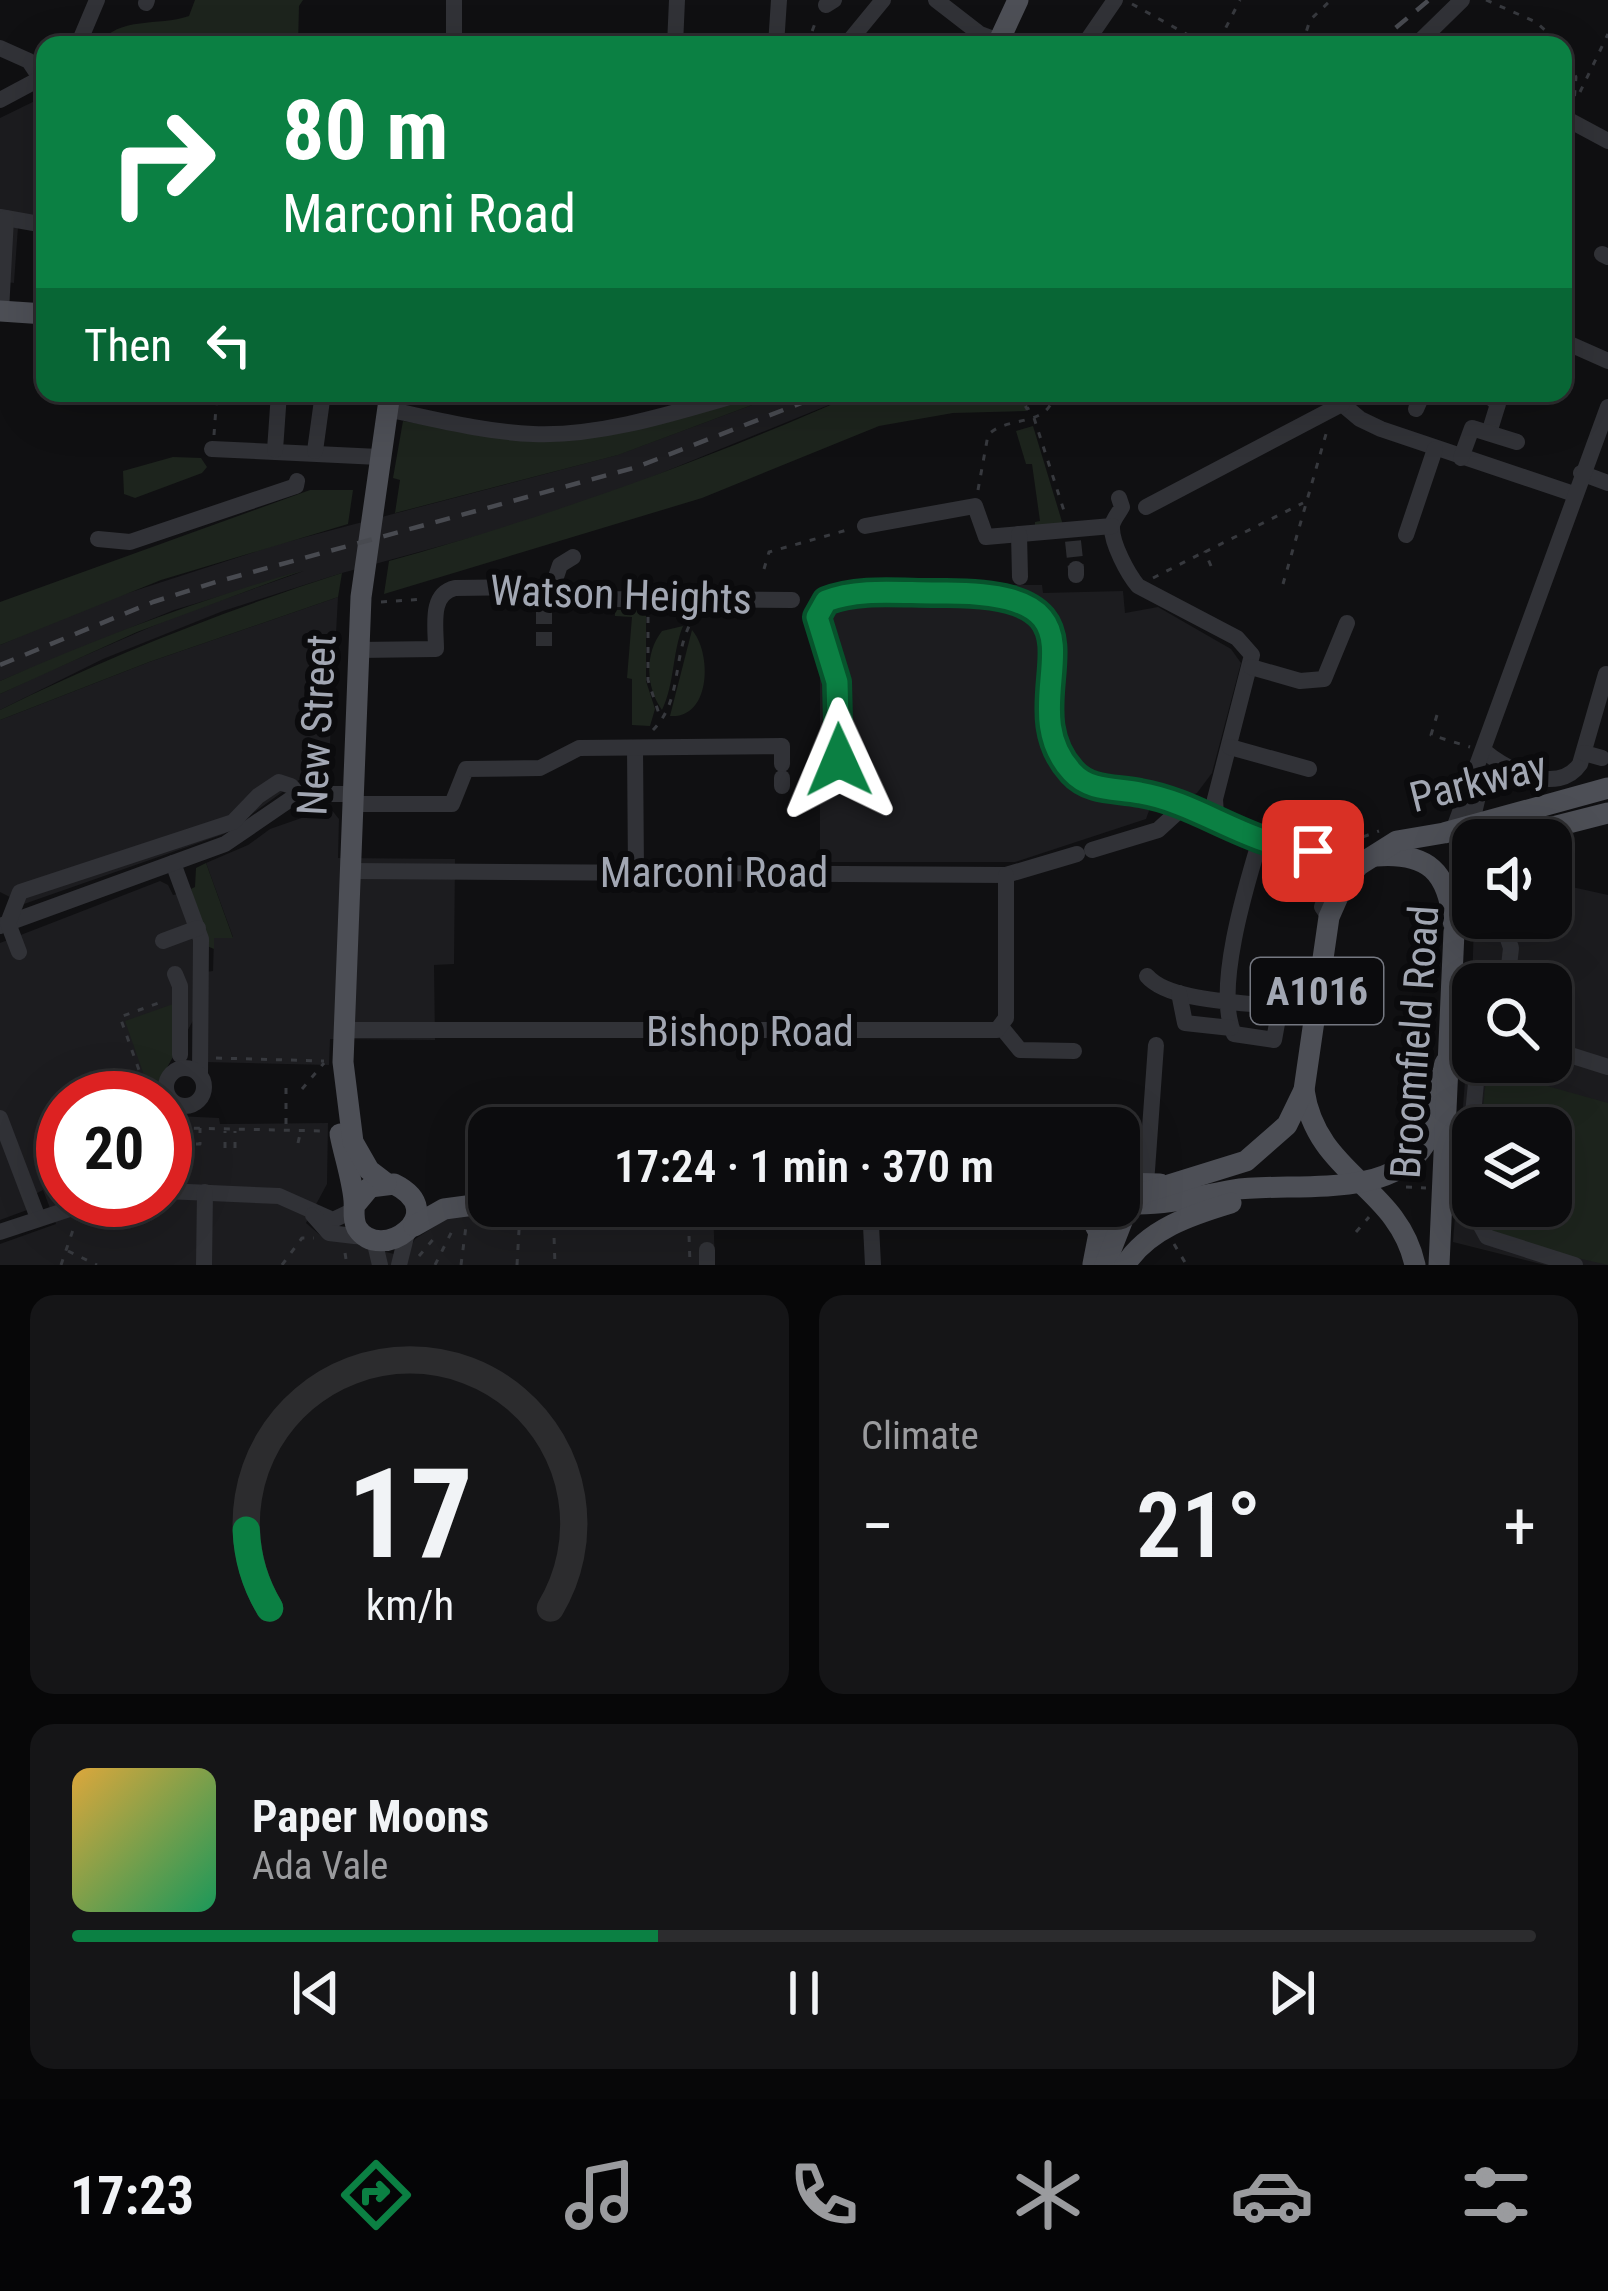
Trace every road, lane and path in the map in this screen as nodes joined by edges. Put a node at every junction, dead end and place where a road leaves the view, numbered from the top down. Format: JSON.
{"nodes":[{"id":1,"x":97,"y":0,"type":"edge"},
{"id":2,"x":454,"y":0,"type":"edge"},
{"id":3,"x":677,"y":0,"type":"edge"},
{"id":4,"x":779,"y":0,"type":"edge"},
{"id":5,"x":883,"y":0,"type":"edge"},
{"id":6,"x":936,"y":0,"type":"edge"},
{"id":7,"x":1018,"y":0,"type":"edge"},
{"id":8,"x":1114,"y":0,"type":"edge"},
{"id":9,"x":1125,"y":0,"type":"edge"},
{"id":10,"x":1240,"y":0,"type":"edge"},
{"id":11,"x":1331,"y":0,"type":"edge"},
{"id":12,"x":1462,"y":0,"type":"edge"},
{"id":13,"x":1486,"y":0,"type":"edge"},
{"id":14,"x":830,"y":3,"type":"edge"},
{"id":15,"x":1608,"y":34,"type":"edge"},
{"id":16,"x":82,"y":36,"type":"edge"},
{"id":17,"x":454,"y":36,"type":"edge"},
{"id":18,"x":675,"y":36,"type":"edge"},
{"id":19,"x":777,"y":36,"type":"edge"},
{"id":20,"x":812,"y":36,"type":"edge"},
{"id":21,"x":853,"y":36,"type":"edge"},
{"id":22,"x":985,"y":36,"type":"edge"},
{"id":23,"x":1004,"y":36,"type":"edge"},
{"id":24,"x":1090,"y":36,"type":"edge"},
{"id":25,"x":1190,"y":36,"type":"edge"},
{"id":26,"x":1223,"y":36,"type":"edge"},
{"id":27,"x":1305,"y":36,"type":"edge"},
{"id":28,"x":1425,"y":36,"type":"edge"},
{"id":29,"x":1551,"y":36,"type":"edge"},
{"id":30,"x":0,"y":48,"type":"edge"},
{"id":31,"x":1572,"y":66,"type":"edge"},
{"id":32,"x":36,"y":70,"type":"edge"},
{"id":33,"x":36,"y":82,"type":"edge"},
{"id":34,"x":1576,"y":99,"type":"junction"},
{"id":35,"x":0,"y":100,"type":"edge"},
{"id":36,"x":1572,"y":108,"type":"edge"},
{"id":37,"x":1572,"y":126,"type":"edge"},
{"id":38,"x":1608,"y":141,"type":"edge"},
{"id":39,"x":3,"y":218,"type":"edge"},
{"id":40,"x":36,"y":224,"type":"edge"},
{"id":41,"x":0,"y":311,"type":"edge"},
{"id":42,"x":36,"y":313,"type":"edge"},
{"id":43,"x":1572,"y":345,"type":"edge"},
{"id":44,"x":1608,"y":362,"type":"edge"},
{"id":45,"x":216,"y":402,"type":"edge"},
{"id":46,"x":278,"y":402,"type":"edge"},
{"id":47,"x":320,"y":402,"type":"edge"},
{"id":48,"x":388,"y":402,"type":"edge"},
{"id":49,"x":392,"y":402,"type":"edge"},
{"id":50,"x":708,"y":402,"type":"edge"},
{"id":51,"x":1052,"y":402,"type":"edge"},
{"id":52,"x":1334,"y":402,"type":"edge"},
{"id":53,"x":1344,"y":402,"type":"edge"},
{"id":54,"x":1496,"y":402,"type":"edge"},
{"id":55,"x":1608,"y":407,"type":"edge"},
{"id":56,"x":1322,"y":414,"type":"junction"},
{"id":57,"x":1414,"y":417,"type":"edge"},
{"id":58,"x":1034,"y":418,"type":"junction"},
{"id":59,"x":1489,"y":433,"type":"junction"},
{"id":60,"x":1517,"y":442,"type":"dead end"},
{"id":61,"x":212,"y":449,"type":"joint"},
{"id":62,"x":1435,"y":449,"type":"junction"},
{"id":63,"x":275,"y":450,"type":"junction"},
{"id":64,"x":379,"y":457,"type":"junction"},
{"id":65,"x":1461,"y":458,"type":"junction"},
{"id":66,"x":302,"y":462,"type":"junction"},
{"id":67,"x":1581,"y":473,"type":"junction"},
{"id":68,"x":1608,"y":483,"type":"edge"},
{"id":69,"x":1574,"y":494,"type":"junction"},
{"id":70,"x":1119,"y":498,"type":"dead end"},
{"id":71,"x":1304,"y":502,"type":"junction"},
{"id":72,"x":976,"y":506,"type":"junction"},
{"id":73,"x":1146,"y":507,"type":"dead end"},
{"id":74,"x":865,"y":526,"type":"joint"},
{"id":75,"x":1112,"y":526,"type":"junction"},
{"id":76,"x":1027,"y":533,"type":"junction"},
{"id":77,"x":1073,"y":535,"type":"junction"},
{"id":78,"x":1406,"y":535,"type":"dead end"},
{"id":79,"x":98,"y":539,"type":"dead end"},
{"id":80,"x":1205,"y":552,"type":"junction"},
{"id":81,"x":573,"y":557,"type":"dead end"},
{"id":82,"x":1211,"y":566,"type":"dead end"},
{"id":83,"x":764,"y":569,"type":"dead end"},
{"id":84,"x":1020,"y":577,"type":"dead end"},
{"id":85,"x":1283,"y":584,"type":"dead end"},
{"id":86,"x":1141,"y":587,"type":"junction"},
{"id":87,"x":547,"y":597,"type":"junction"},
{"id":88,"x":438,"y":598,"type":"junction"},
{"id":89,"x":648,"y":599,"type":"junction"},
{"id":90,"x":792,"y":600,"type":"dead end"},
{"id":91,"x":375,"y":607,"type":"dead end"},
{"id":92,"x":701,"y":610,"type":"dead end"},
{"id":93,"x":1347,"y":623,"type":"dead end"},
{"id":94,"x":358,"y":650,"type":"junction"},
{"id":95,"x":1251,"y":667,"type":"junction"},
{"id":96,"x":1606,"y":674,"type":"edge"},
{"id":97,"x":1437,"y":715,"type":"dead end"},
{"id":98,"x":662,"y":721,"type":"junction"},
{"id":99,"x":1230,"y":747,"type":"junction"},
{"id":100,"x":635,"y":748,"type":"junction"},
{"id":101,"x":1480,"y":752,"type":"junction"},
{"id":102,"x":839,"y":760,"type":"dead end"},
{"id":103,"x":1309,"y":769,"type":"dead end"},
{"id":104,"x":782,"y":776,"type":"dead end"},
{"id":105,"x":1608,"y":788,"type":"edge"},
{"id":106,"x":298,"y":794,"type":"junction"},
{"id":107,"x":351,"y":799,"type":"junction"},
{"id":108,"x":1215,"y":799,"type":"junction"},
{"id":109,"x":1182,"y":808,"type":"junction"},
{"id":110,"x":1608,"y":813,"type":"edge"},
{"id":111,"x":1464,"y":819,"type":"edge"},
{"id":112,"x":1495,"y":819,"type":"edge"},
{"id":113,"x":1572,"y":822,"type":"edge"},
{"id":114,"x":1222,"y":824,"type":"junction"},
{"id":115,"x":1452,"y":830,"type":"edge"},
{"id":116,"x":1260,"y":840,"type":"junction"},
{"id":117,"x":1291,"y":849,"type":"junction"},
{"id":118,"x":1370,"y":857,"type":"junction"},
{"id":119,"x":173,"y":863,"type":"junction"},
{"id":120,"x":349,"y":871,"type":"junction"},
{"id":121,"x":636,"y":871,"type":"junction"},
{"id":122,"x":1006,"y":874,"type":"junction"},
{"id":123,"x":1329,"y":917,"type":"junction"},
{"id":124,"x":1452,"y":920,"type":"edge"},
{"id":125,"x":4,"y":924,"type":"edge"},
{"id":126,"x":197,"y":928,"type":"junction"},
{"id":127,"x":1454,"y":939,"type":"edge"},
{"id":128,"x":163,"y":941,"type":"dead end"},
{"id":129,"x":20,"y":952,"type":"dead end"},
{"id":130,"x":175,"y":974,"type":"dead end"},
{"id":131,"x":1147,"y":976,"type":"dead end"},
{"id":132,"x":1178,"y":993,"type":"junction"},
{"id":133,"x":180,"y":996,"type":"junction"},
{"id":134,"x":1227,"y":999,"type":"junction"},
{"id":135,"x":1448,"y":1016,"type":"junction"},
{"id":136,"x":1452,"y":1016,"type":"edge"},
{"id":137,"x":201,"y":1018,"type":"junction"},
{"id":138,"x":1002,"y":1028,"type":"junction"},
{"id":139,"x":1231,"y":1028,"type":"junction"},
{"id":140,"x":344,"y":1030,"type":"junction"},
{"id":141,"x":1156,"y":1045,"type":"dead end"},
{"id":142,"x":1073,"y":1051,"type":"dead end"},
{"id":143,"x":180,"y":1055,"type":"junction"},
{"id":144,"x":1572,"y":1056,"type":"edge"},
{"id":145,"x":334,"y":1062,"type":"junction"},
{"id":146,"x":1445,"y":1064,"type":"junction"},
{"id":147,"x":200,"y":1067,"type":"junction"},
{"id":148,"x":1608,"y":1067,"type":"edge"},
{"id":149,"x":139,"y":1071,"type":"edge"},
{"id":150,"x":172,"y":1071,"type":"edge"},
{"id":151,"x":178,"y":1071,"type":"edge"},
{"id":152,"x":1476,"y":1083,"type":"edge"},
{"id":153,"x":286,"y":1088,"type":"dead end"},
{"id":154,"x":302,"y":1089,"type":"dead end"},
{"id":155,"x":1304,"y":1090,"type":"junction"},
{"id":156,"x":192,"y":1103,"type":"edge"},
{"id":157,"x":0,"y":1118,"type":"edge"},
{"id":158,"x":227,"y":1119,"type":"dead end"},
{"id":159,"x":262,"y":1120,"type":"dead end"},
{"id":160,"x":192,"y":1126,"type":"edge"},
{"id":161,"x":200,"y":1128,"type":"junction"},
{"id":162,"x":226,"y":1128,"type":"junction"},
{"id":163,"x":236,"y":1129,"type":"junction"},
{"id":164,"x":264,"y":1129,"type":"junction"},
{"id":165,"x":286,"y":1130,"type":"junction"},
{"id":166,"x":301,"y":1130,"type":"junction"},
{"id":167,"x":330,"y":1131,"type":"dead end"},
{"id":168,"x":265,"y":1141,"type":"dead end"},
{"id":169,"x":298,"y":1143,"type":"dead end"},
{"id":170,"x":196,"y":1144,"type":"dead end"},
{"id":171,"x":225,"y":1148,"type":"dead end"},
{"id":172,"x":235,"y":1148,"type":"dead end"},
{"id":173,"x":1140,"y":1163,"type":"edge"},
{"id":174,"x":1359,"y":1184,"type":"junction"},
{"id":175,"x":1393,"y":1186,"type":"dead end"},
{"id":176,"x":396,"y":1187,"type":"junction"},
{"id":177,"x":1434,"y":1188,"type":"dead end"},
{"id":178,"x":1283,"y":1189,"type":"junction"},
{"id":179,"x":192,"y":1192,"type":"edge"},
{"id":180,"x":205,"y":1192,"type":"junction"},
{"id":181,"x":1140,"y":1192,"type":"edge"},
{"id":182,"x":1140,"y":1193,"type":"edge"},
{"id":183,"x":468,"y":1200,"type":"edge"},
{"id":184,"x":468,"y":1205,"type":"edge"},
{"id":185,"x":354,"y":1208,"type":"junction"},
{"id":186,"x":1140,"y":1210,"type":"edge"},
{"id":187,"x":1374,"y":1211,"type":"dead end"},
{"id":188,"x":36,"y":1213,"type":"edge"},
{"id":189,"x":313,"y":1214,"type":"junction"},
{"id":190,"x":36,"y":1219,"type":"edge"},
{"id":191,"x":466,"y":1224,"type":"dead end"},
{"id":192,"x":73,"y":1227,"type":"edge"},
{"id":193,"x":454,"y":1227,"type":"dead end"},
{"id":194,"x":519,"y":1227,"type":"edge"},
{"id":195,"x":554,"y":1227,"type":"edge"},
{"id":196,"x":689,"y":1227,"type":"edge"},
{"id":197,"x":871,"y":1227,"type":"edge"},
{"id":198,"x":1096,"y":1227,"type":"edge"},
{"id":199,"x":1121,"y":1227,"type":"edge"},
{"id":200,"x":442,"y":1230,"type":"dead end"},
{"id":201,"x":0,"y":1232,"type":"edge"},
{"id":202,"x":410,"y":1232,"type":"junction"},
{"id":203,"x":1356,"y":1232,"type":"dead end"},
{"id":204,"x":326,"y":1244,"type":"dead end"},
{"id":205,"x":373,"y":1249,"type":"edge"},
{"id":206,"x":67,"y":1250,"type":"junction"},
{"id":207,"x":1177,"y":1250,"type":"dead end"},
{"id":208,"x":1128,"y":1260,"type":"edge"},
{"id":209,"x":1186,"y":1264,"type":"edge"},
{"id":210,"x":61,"y":1265,"type":"edge"},
{"id":211,"x":97,"y":1265,"type":"edge"},
{"id":212,"x":204,"y":1265,"type":"edge"},
{"id":213,"x":282,"y":1265,"type":"edge"},
{"id":214,"x":399,"y":1265,"type":"edge"},
{"id":215,"x":412,"y":1265,"type":"edge"},
{"id":216,"x":435,"y":1265,"type":"edge"},
{"id":217,"x":461,"y":1265,"type":"edge"},
{"id":218,"x":517,"y":1265,"type":"edge"},
{"id":219,"x":555,"y":1265,"type":"edge"},
{"id":220,"x":690,"y":1265,"type":"edge"},
{"id":221,"x":873,"y":1265,"type":"edge"},
{"id":222,"x":1093,"y":1265,"type":"edge"},
{"id":223,"x":1105,"y":1265,"type":"edge"},
{"id":224,"x":1415,"y":1265,"type":"edge"},
{"id":225,"x":1439,"y":1265,"type":"edge"},
{"id":226,"x":1575,"y":1265,"type":"edge"}],
"edges":[{"from":1,"to":16,"type":"street"},
{"from":2,"to":17,"type":"street"},
{"from":3,"to":18,"type":"street"},
{"from":4,"to":19,"type":"street"},
{"from":5,"to":21,"type":"street"},
{"from":6,"to":22,"type":"street"},
{"from":7,"to":23,"type":"main road"},
{"from":8,"to":24,"type":"street"},
{"from":9,"to":25,"type":"path"},
{"from":10,"to":26,"type":"path"},
{"from":11,"to":27,"type":"path"},
{"from":12,"to":28,"type":"street"},
{"from":13,"to":29,"type":"path"},
{"from":14,"to":20,"type":"path"},
{"from":15,"to":34,"type":"path"},
{"from":30,"to":32,"type":"street"},
{"from":31,"to":34,"type":"path"},
{"from":33,"to":35,"type":"street"},
{"from":34,"to":36,"type":"path"},
{"from":37,"to":38,"type":"street"},
{"from":39,"to":40,"type":"street"},
{"from":39,"to":41,"type":"street"},
{"from":41,"to":42,"type":"main road"},
{"from":43,"to":44,"type":"street"},
{"from":45,"to":61,"type":"path"},
{"from":46,"to":63,"type":"street"},
{"from":47,"to":66,"type":"street"},
{"from":48,"to":64,"type":"main road","name":"New Street"},
{"from":49,"to":50,"type":"street"},
{"from":51,"to":58,"type":"path"},
{"from":52,"to":56,"type":"street"},
{"from":53,"to":57,"type":"street"},
{"from":54,"to":59,"type":"street"},
{"from":55,"to":67,"type":"street","name":"Broomfield Road"},
{"from":56,"to":71,"type":"path"},
{"from":56,"to":73,"type":"street"},
{"from":57,"to":62,"type":"street"},
{"from":58,"to":72,"type":"path"},
{"from":58,"to":77,"type":"path"},
{"from":59,"to":60,"type":"street"},
{"from":59,"to":65,"type":"street"},
{"from":61,"to":63,"type":"street"},
{"from":62,"to":65,"type":"street"},
{"from":62,"to":78,"type":"street"},
{"from":63,"to":66,"type":"street"},
{"from":64,"to":66,"type":"street"},
{"from":64,"to":94,"type":"main road","name":"New Street"},
{"from":65,"to":69,"type":"street"},
{"from":66,"to":79,"type":"street"},
{"from":67,"to":68,"type":"street"},
{"from":67,"to":69,"type":"street","name":"Broomfield Road"},
{"from":69,"to":101,"type":"street","name":"Broomfield Road"},
{"from":70,"to":75,"type":"street"},
{"from":71,"to":80,"type":"path"},
{"from":71,"to":85,"type":"path"},
{"from":72,"to":74,"type":"street"},
{"from":72,"to":76,"type":"street"},
{"from":74,"to":83,"type":"path"},
{"from":75,"to":77,"type":"street"},
{"from":75,"to":86,"type":"street"},
{"from":76,"to":77,"type":"street"},
{"from":76,"to":84,"type":"street"},
{"from":80,"to":82,"type":"path"},
{"from":80,"to":86,"type":"path"},
{"from":81,"to":87,"type":"street"},
{"from":86,"to":95,"type":"street"},
{"from":87,"to":88,"type":"street","name":"Watson Heights"},
{"from":87,"to":89,"type":"street","name":"Watson Heights"},
{"from":88,"to":91,"type":"path"},
{"from":88,"to":94,"type":"street","name":"Watson Heights"},
{"from":89,"to":90,"type":"street","name":"Watson Heights"},
{"from":89,"to":98,"type":"path"},
{"from":92,"to":98,"type":"path"},
{"from":93,"to":95,"type":"street"},
{"from":94,"to":107,"type":"main road","name":"New Street"},
{"from":95,"to":99,"type":"street"},
{"from":96,"to":101,"type":"street"},
{"from":97,"to":101,"type":"path"},
{"from":98,"to":100,"type":"path"},
{"from":99,"to":103,"type":"street"},
{"from":99,"to":108,"type":"street"},
{"from":100,"to":104,"type":"street"},
{"from":100,"to":107,"type":"street"},
{"from":100,"to":121,"type":"street"},
{"from":101,"to":111,"type":"street","name":"Broomfield Road"},
{"from":102,"to":109,"type":"street"},
{"from":105,"to":112,"type":"main road","name":"Parkway"},
{"from":106,"to":107,"type":"street"},
{"from":106,"to":119,"type":"street"},
{"from":106,"to":125,"type":"street"},
{"from":107,"to":120,"type":"main road","name":"New Street"},
{"from":108,"to":109,"type":"street","name":"Marconi Road"},
{"from":108,"to":114,"type":"street"},
{"from":109,"to":114,"type":"street"},
{"from":109,"to":122,"type":"street","name":"Marconi Road"},
{"from":110,"to":113,"type":"main road","name":"Parkway"},
{"from":114,"to":116,"type":"street"},
{"from":115,"to":118,"type":"main road","name":"Parkway"},
{"from":116,"to":117,"type":"street"},
{"from":116,"to":134,"type":"street"},
{"from":117,"to":118,"type":"street"},
{"from":117,"to":123,"type":"street"},
{"from":118,"to":123,"type":"main road","name":"Parkway","number":"A1016"},
{"from":118,"to":124,"type":"main road","name":"Parkway"},
{"from":119,"to":125,"type":"street"},
{"from":119,"to":126,"type":"street"},
{"from":120,"to":121,"type":"street","name":"Marconi Road"},
{"from":120,"to":140,"type":"main road","name":"New Street"},
{"from":121,"to":122,"type":"street","name":"Marconi Road"},
{"from":122,"to":138,"type":"street"},
{"from":123,"to":155,"type":"main road","name":"Parkway","number":"A1016"},
{"from":125,"to":129,"type":"street"},
{"from":126,"to":128,"type":"street"},
{"from":126,"to":137,"type":"street"},
{"from":127,"to":135,"type":"main road","name":"Broomfield Road"},
{"from":130,"to":133,"type":"street"},
{"from":131,"to":132,"type":"street"},
{"from":132,"to":134,"type":"street"},
{"from":132,"to":139,"type":"street"},
{"from":133,"to":143,"type":"street"},
{"from":133,"to":149,"type":"path"},
{"from":134,"to":139,"type":"street"},
{"from":134,"to":139,"type":"street"},
{"from":135,"to":136,"type":"street"},
{"from":135,"to":146,"type":"main road","name":"Broomfield Road"},
{"from":137,"to":143,"type":"street"},
{"from":137,"to":147,"type":"street"},
{"from":138,"to":140,"type":"street","name":"Bishop Road"},
{"from":138,"to":142,"type":"street"},
{"from":140,"to":145,"type":"main road","name":"New Street"},
{"from":141,"to":173,"type":"street"},
{"from":143,"to":150,"type":"street"},
{"from":144,"to":148,"type":"street"},
{"from":145,"to":147,"type":"path"},
{"from":145,"to":154,"type":"path"},
{"from":145,"to":176,"type":"main road","name":"New Street"},
{"from":145,"to":185,"type":"main road","name":"New Street"},
{"from":146,"to":174,"type":"main road"},
{"from":146,"to":225,"type":"main road","name":"Broomfield Road"},
{"from":147,"to":151,"type":"street"},
{"from":147,"to":156,"type":"street"},
{"from":152,"to":226,"type":"street"},
{"from":153,"to":165,"type":"path"},
{"from":155,"to":174,"type":"main road","name":"Parkway","number":"A1016"},
{"from":155,"to":181,"type":"main road","name":"Parkway","number":"A1016"},
{"from":157,"to":188,"type":"street"},
{"from":158,"to":162,"type":"path"},
{"from":159,"to":164,"type":"path"},
{"from":160,"to":161,"type":"path"},
{"from":161,"to":162,"type":"path"},
{"from":161,"to":170,"type":"path"},
{"from":162,"to":163,"type":"path"},
{"from":162,"to":171,"type":"path"},
{"from":163,"to":164,"type":"path"},
{"from":163,"to":172,"type":"path"},
{"from":164,"to":165,"type":"path"},
{"from":164,"to":168,"type":"path"},
{"from":165,"to":166,"type":"path"},
{"from":166,"to":167,"type":"path"},
{"from":166,"to":169,"type":"path"},
{"from":174,"to":178,"type":"main road"},
{"from":174,"to":224,"type":"main road","name":"Broomfield Road"},
{"from":175,"to":177,"type":"path"},
{"from":176,"to":183,"type":"main road"},
{"from":176,"to":185,"type":"main road"},
{"from":176,"to":202,"type":"main road"},
{"from":178,"to":182,"type":"main road"},
{"from":178,"to":208,"type":"main road"},
{"from":179,"to":180,"type":"street"},
{"from":180,"to":189,"type":"street"},
{"from":180,"to":212,"type":"street"},
{"from":184,"to":202,"type":"main road"},
{"from":185,"to":189,"type":"street"},
{"from":185,"to":205,"type":"main road"},
{"from":186,"to":208,"type":"main road"},
{"from":187,"to":203,"type":"path"},
{"from":189,"to":205,"type":"street"},
{"from":190,"to":201,"type":"street"},
{"from":191,"to":217,"type":"path"},
{"from":192,"to":206,"type":"path"},
{"from":193,"to":216,"type":"path"},
{"from":194,"to":218,"type":"path"},
{"from":195,"to":219,"type":"path"},
{"from":196,"to":220,"type":"path"},
{"from":197,"to":221,"type":"street"},
{"from":198,"to":222,"type":"main road"},
{"from":199,"to":223,"type":"main road"},
{"from":200,"to":215,"type":"path"},
{"from":202,"to":205,"type":"main road"},
{"from":202,"to":214,"type":"street"},
{"from":204,"to":213,"type":"path"},
{"from":206,"to":210,"type":"path"},
{"from":206,"to":211,"type":"path"},
{"from":207,"to":209,"type":"path"}]}
